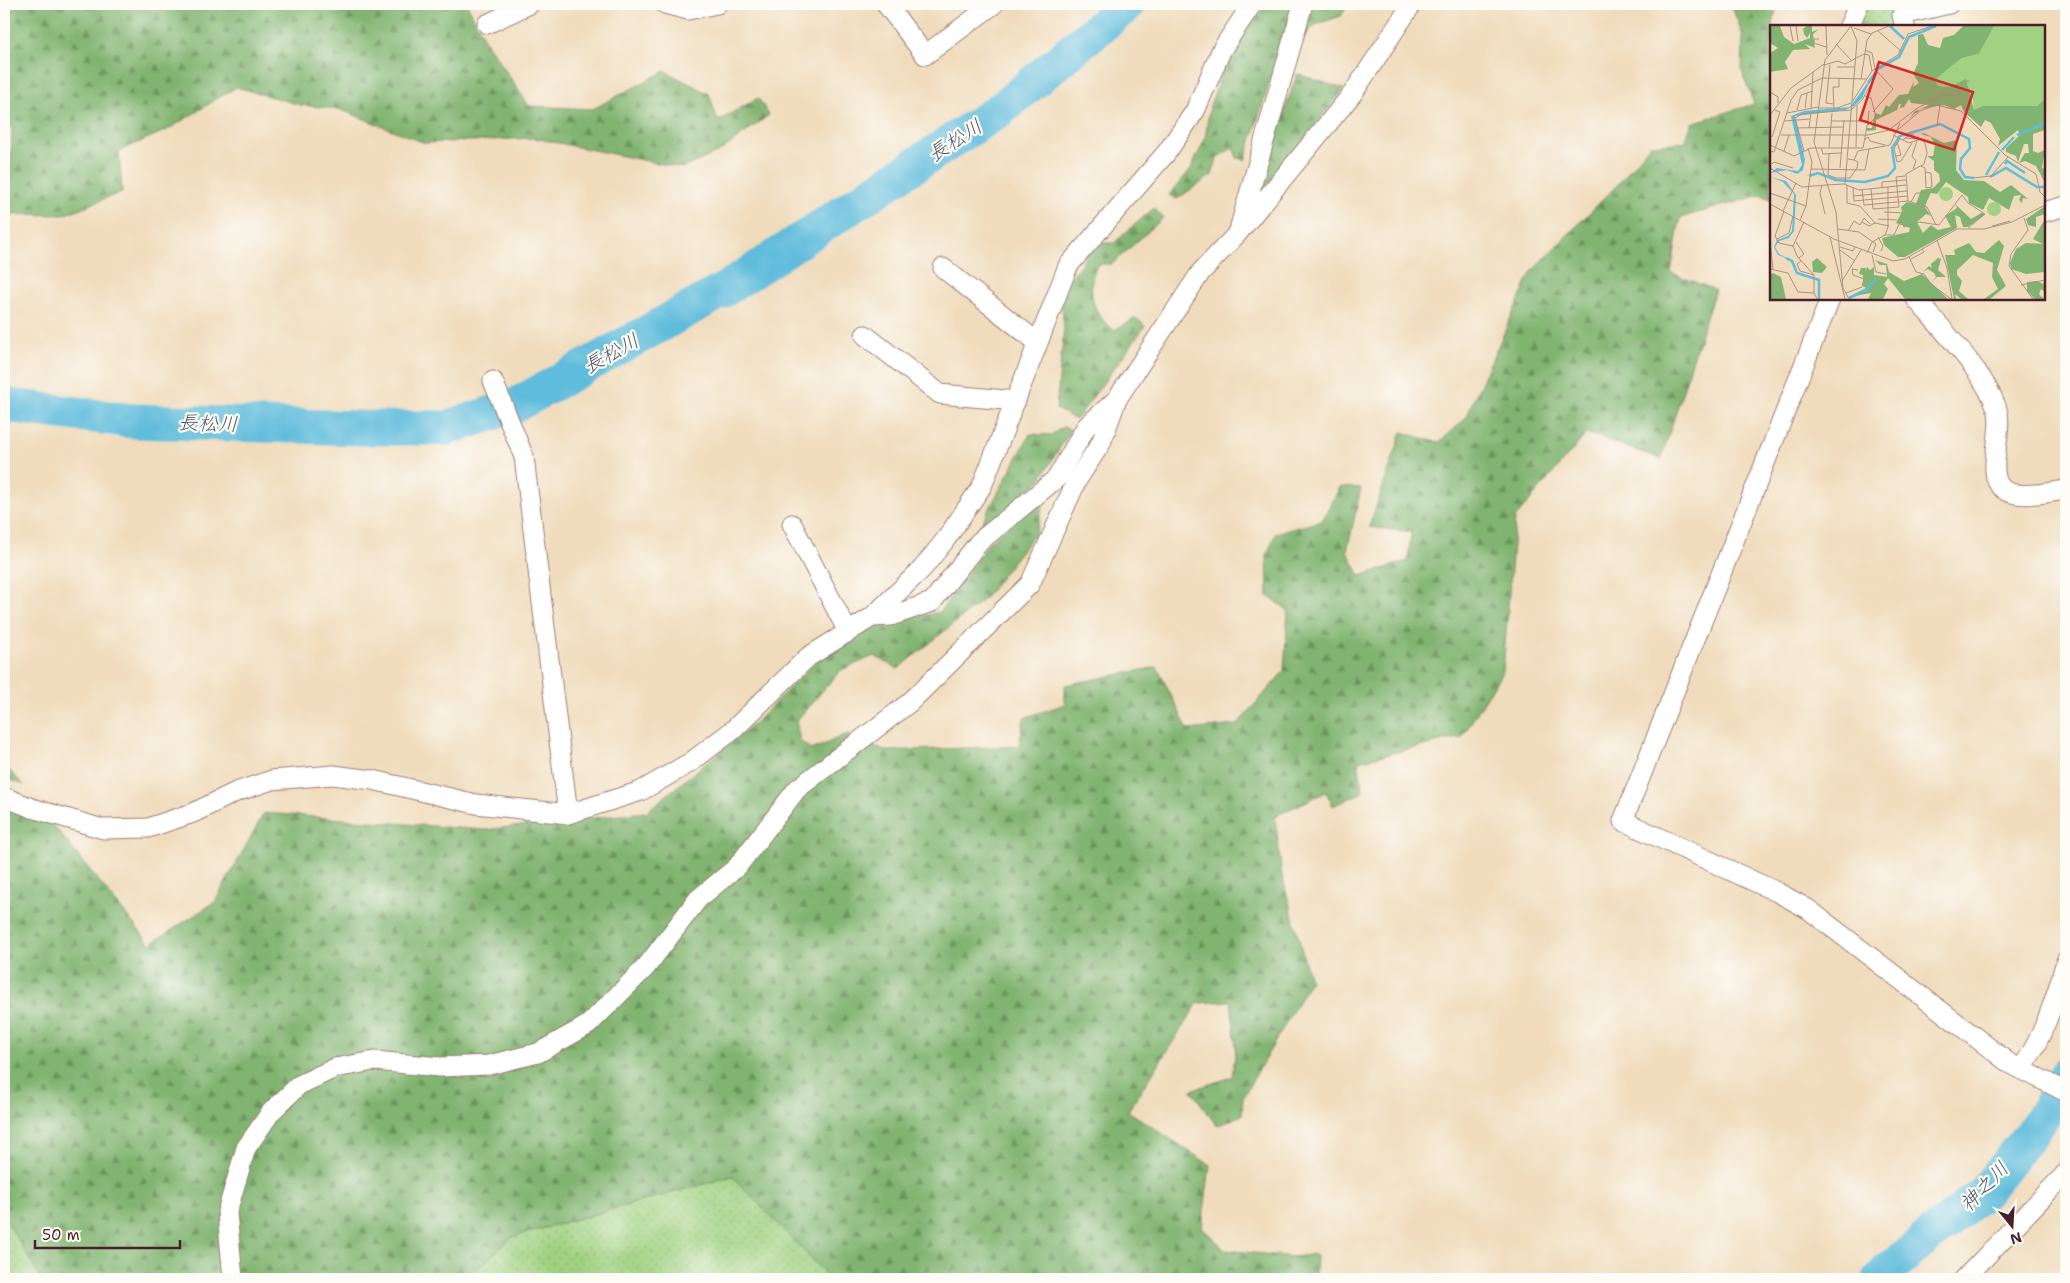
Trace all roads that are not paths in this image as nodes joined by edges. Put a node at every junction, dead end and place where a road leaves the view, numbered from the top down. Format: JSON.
{"nodes":[{"id":1,"x":530,"y":4,"type":"edge"},
{"id":2,"x":665,"y":4,"type":"edge"},
{"id":3,"x":717,"y":4,"type":"edge"},
{"id":4,"x":886,"y":4,"type":"edge"},
{"id":5,"x":994,"y":4,"type":"edge"},
{"id":6,"x":1252,"y":4,"type":"edge"},
{"id":7,"x":1303,"y":4,"type":"edge"},
{"id":8,"x":1412,"y":4,"type":"edge"},
{"id":9,"x":1858,"y":4,"type":"edge"},
{"id":10,"x":1949,"y":4,"type":"edge"},
{"id":11,"x":1902,"y":15,"type":"edge"},
{"id":12,"x":487,"y":24,"type":"dead end"},
{"id":13,"x":1849,"y":25,"type":"edge"},
{"id":14,"x":2066,"y":206,"type":"edge"},
{"id":15,"x":2045,"y":212,"type":"edge"},
{"id":16,"x":1237,"y":234,"type":"junction"},
{"id":17,"x":943,"y":268,"type":"dead end"},
{"id":18,"x":1830,"y":300,"type":"edge"},
{"id":19,"x":1917,"y":300,"type":"edge"},
{"id":20,"x":865,"y":335,"type":"dead end"},
{"id":21,"x":1037,"y":342,"type":"junction"},
{"id":22,"x":495,"y":386,"type":"dead end"},
{"id":23,"x":1117,"y":399,"type":"junction"},
{"id":24,"x":1016,"y":401,"type":"junction"},
{"id":25,"x":2066,"y":490,"type":"edge"},
{"id":26,"x":792,"y":524,"type":"dead end"},
{"id":27,"x":872,"y":617,"type":"junction"},
{"id":28,"x":848,"y":632,"type":"junction"},
{"id":29,"x":4,"y":797,"type":"edge"},
{"id":30,"x":568,"y":814,"type":"junction"},
{"id":31,"x":2066,"y":962,"type":"edge"},
{"id":32,"x":2027,"y":1071,"type":"junction"},
{"id":33,"x":2066,"y":1092,"type":"edge"},
{"id":34,"x":2066,"y":1173,"type":"edge"},
{"id":35,"x":233,"y":1279,"type":"edge"},
{"id":36,"x":1964,"y":1279,"type":"edge"}],
"edges":[{"from":1,"to":12,"type":"street"},
{"from":2,"to":3,"type":"street"},
{"from":4,"to":5,"type":"street"},
{"from":6,"to":21,"type":"street"},
{"from":7,"to":16,"type":"street"},
{"from":8,"to":16,"type":"street"},
{"from":9,"to":13,"type":"street"},
{"from":10,"to":11,"type":"street"},
{"from":14,"to":15,"type":"street"},
{"from":16,"to":23,"type":"street"},
{"from":17,"to":21,"type":"street"},
{"from":18,"to":32,"type":"street"},
{"from":19,"to":25,"type":"street"},
{"from":20,"to":24,"type":"street"},
{"from":21,"to":24,"type":"street"},
{"from":22,"to":30,"type":"street"},
{"from":23,"to":27,"type":"street"},
{"from":23,"to":35,"type":"street"},
{"from":24,"to":27,"type":"street"},
{"from":26,"to":28,"type":"street"},
{"from":27,"to":28,"type":"street"},
{"from":28,"to":30,"type":"street"},
{"from":29,"to":30,"type":"street"},
{"from":31,"to":32,"type":"street"},
{"from":32,"to":33,"type":"street"},
{"from":34,"to":36,"type":"street"}]}
